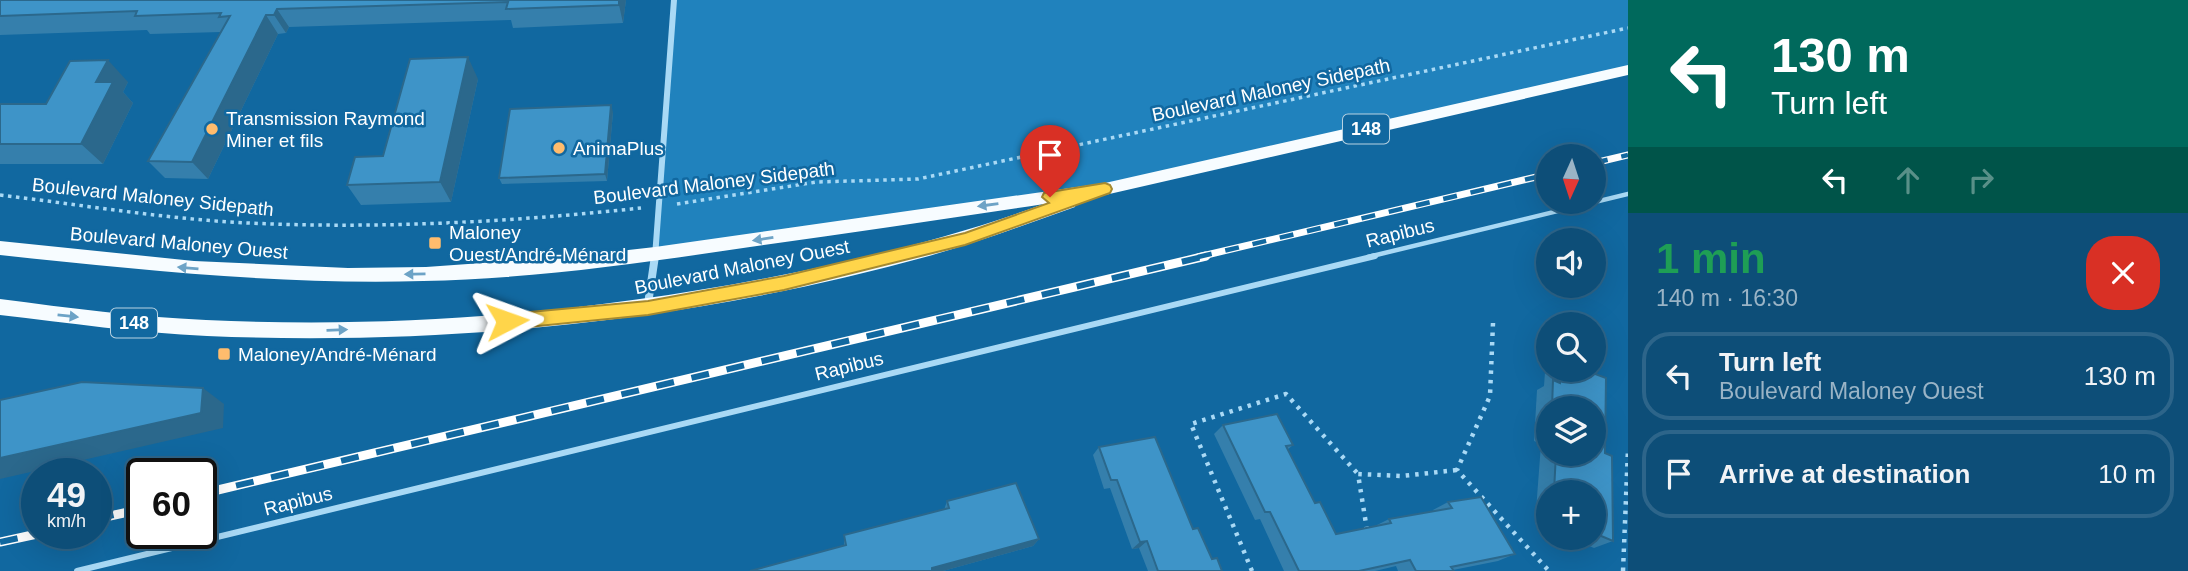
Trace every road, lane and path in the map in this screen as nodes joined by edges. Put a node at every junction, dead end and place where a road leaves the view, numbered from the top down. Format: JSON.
{"nodes":[{"id":1,"x":674,"y":0,"type":"edge"},
{"id":2,"x":1628,"y":28,"type":"edge"},
{"id":3,"x":1628,"y":70,"type":"edge"},
{"id":4,"x":1105,"y":189,"type":"junction"},
{"id":5,"x":1628,"y":194,"type":"edge"},
{"id":6,"x":0,"y":195,"type":"edge"},
{"id":7,"x":657,"y":206,"type":"junction"},
{"id":8,"x":0,"y":247,"type":"edge"},
{"id":9,"x":654,"y":254,"type":"junction"},
{"id":10,"x":0,"y":307,"type":"edge"},
{"id":11,"x":648,"y":308,"type":"junction"},
{"id":12,"x":1493,"y":323,"type":"dead end"},
{"id":13,"x":1628,"y":449,"type":"edge"},
{"id":14,"x":1457,"y":470,"type":"junction"},
{"id":15,"x":1358,"y":474,"type":"junction"},
{"id":16,"x":1626,"y":521,"type":"edge"},
{"id":17,"x":1371,"y":540,"type":"edge"},
{"id":18,"x":77,"y":571,"type":"edge"},
{"id":19,"x":1252,"y":571,"type":"edge"},
{"id":20,"x":1549,"y":571,"type":"edge"},
{"id":21,"x":1623,"y":571,"type":"edge"}],
"edges":[{"from":1,"to":7,"type":"street"},
{"from":2,"to":7,"type":"path","name":"Boulevard Maloney Sidepath"},
{"from":3,"to":4,"type":"main road","name":"Boulevard Maloney Ouest","number":"148"},
{"from":4,"to":9,"type":"main road","name":"Boulevard Maloney Ouest","number":"148","one_way":true},
{"from":4,"to":11,"type":"main road","name":"Boulevard Maloney Ouest","number":"148"},
{"from":5,"to":18,"type":"lane","name":"Rapibus"},
{"from":6,"to":7,"type":"path","name":"Boulevard Maloney Sidepath"},
{"from":7,"to":9,"type":"street"},
{"from":9,"to":8,"type":"main road","name":"Boulevard Maloney Ouest","number":"148","one_way":true},
{"from":9,"to":11,"type":"street"},
{"from":10,"to":11,"type":"main road","name":"Boulevard Maloney Ouest","number":"148","one_way":true},
{"from":12,"to":14,"type":"path"},
{"from":13,"to":16,"type":"path"},
{"from":14,"to":15,"type":"path"},
{"from":14,"to":20,"type":"path"},
{"from":15,"to":17,"type":"path"},
{"from":15,"to":19,"type":"path"},
{"from":16,"to":21,"type":"path"}]}
